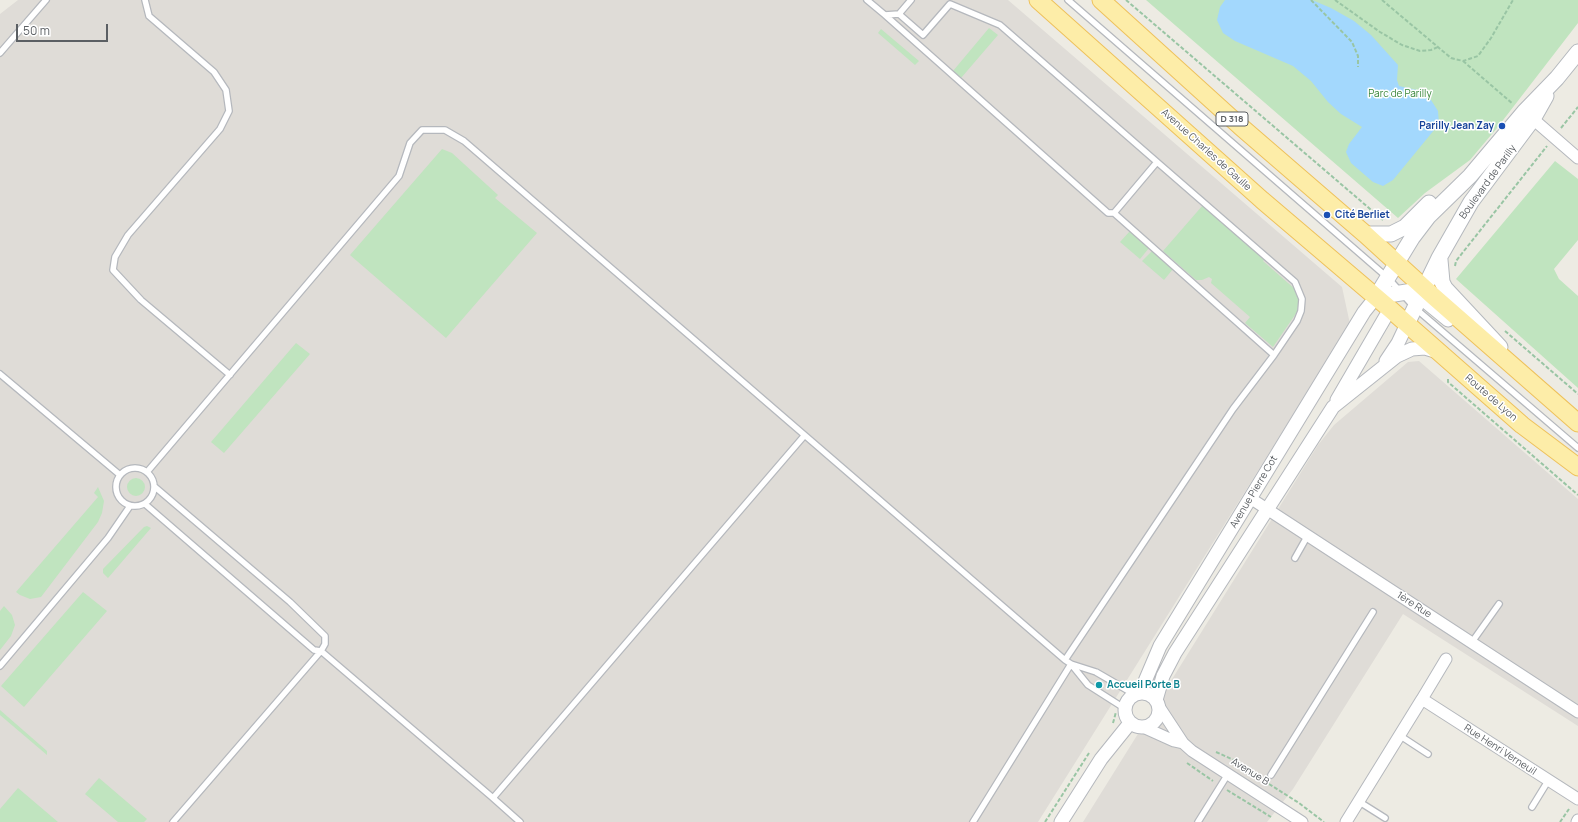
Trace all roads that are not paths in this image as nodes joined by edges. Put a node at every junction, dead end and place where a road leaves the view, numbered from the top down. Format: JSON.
{"nodes":[{"id":1,"x":46,"y":0,"type":"edge"},
{"id":2,"x":144,"y":0,"type":"edge"},
{"id":3,"x":867,"y":0,"type":"edge"},
{"id":4,"x":911,"y":0,"type":"edge"},
{"id":5,"x":1038,"y":0,"type":"edge"},
{"id":6,"x":1068,"y":0,"type":"edge"},
{"id":7,"x":1101,"y":0,"type":"edge"},
{"id":8,"x":899,"y":14,"type":"junction"},
{"id":9,"x":885,"y":15,"type":"junction"},
{"id":10,"x":1578,"y":52,"type":"edge"},
{"id":11,"x":0,"y":53,"type":"edge"},
{"id":12,"x":1529,"y":115,"type":"junction"},
{"id":13,"x":1578,"y":158,"type":"edge"},
{"id":14,"x":1157,"y":162,"type":"junction"},
{"id":15,"x":1470,"y":176,"type":"junction"},
{"id":16,"x":1114,"y":213,"type":"junction"},
{"id":17,"x":1365,"y":234,"type":"junction"},
{"id":18,"x":1440,"y":258,"type":"junction"},
{"id":19,"x":1397,"y":263,"type":"junction"},
{"id":20,"x":1388,"y":278,"type":"junction"},
{"id":21,"x":1400,"y":292,"type":"junction"},
{"id":22,"x":1376,"y":297,"type":"junction"},
{"id":23,"x":1420,"y":299,"type":"junction"},
{"id":24,"x":1390,"y":309,"type":"junction"},
{"id":25,"x":1407,"y":324,"type":"junction"},
{"id":26,"x":1438,"y":352,"type":"junction"},
{"id":27,"x":1274,"y":355,"type":"junction"},
{"id":28,"x":1508,"y":361,"type":"junction"},
{"id":29,"x":1383,"y":366,"type":"junction"},
{"id":30,"x":0,"y":374,"type":"edge"},
{"id":31,"x":230,"y":375,"type":"junction"},
{"id":32,"x":1333,"y":407,"type":"junction"},
{"id":33,"x":1578,"y":423,"type":"edge"},
{"id":34,"x":804,"y":436,"type":"junction"},
{"id":35,"x":1578,"y":448,"type":"edge"},
{"id":36,"x":1578,"y":467,"type":"edge"},
{"id":37,"x":147,"y":472,"type":"junction"},
{"id":38,"x":120,"y":475,"type":"junction"},
{"id":39,"x":155,"y":487,"type":"junction"},
{"id":40,"x":1250,"y":498,"type":"junction"},
{"id":41,"x":145,"y":504,"type":"junction"},
{"id":42,"x":130,"y":506,"type":"junction"},
{"id":43,"x":1267,"y":509,"type":"junction"},
{"id":44,"x":1308,"y":535,"type":"junction"},
{"id":45,"x":1295,"y":558,"type":"dead end"},
{"id":46,"x":1499,"y":604,"type":"dead end"},
{"id":47,"x":1373,"y":612,"type":"dead end"},
{"id":48,"x":1472,"y":642,"type":"junction"},
{"id":49,"x":321,"y":651,"type":"junction"},
{"id":50,"x":1446,"y":659,"type":"dead end"},
{"id":51,"x":1065,"y":660,"type":"junction"},
{"id":52,"x":1071,"y":664,"type":"junction"},
{"id":53,"x":0,"y":666,"type":"edge"},
{"id":54,"x":1137,"y":694,"type":"junction"},
{"id":55,"x":1422,"y":699,"type":"junction"},
{"id":56,"x":1157,"y":702,"type":"junction"},
{"id":57,"x":1124,"y":708,"type":"junction"},
{"id":58,"x":1578,"y":712,"type":"edge"},
{"id":59,"x":1130,"y":723,"type":"junction"},
{"id":60,"x":1143,"y":727,"type":"junction"},
{"id":61,"x":1399,"y":736,"type":"junction"},
{"id":62,"x":1183,"y":743,"type":"junction"},
{"id":63,"x":1428,"y":754,"type":"dead end"},
{"id":64,"x":1228,"y":774,"type":"junction"},
{"id":65,"x":1271,"y":775,"type":"dead end"},
{"id":66,"x":1548,"y":781,"type":"junction"},
{"id":67,"x":493,"y":798,"type":"junction"},
{"id":68,"x":1578,"y":800,"type":"edge"},
{"id":69,"x":1358,"y":801,"type":"junction"},
{"id":70,"x":1532,"y":807,"type":"dead end"},
{"id":71,"x":1385,"y":818,"type":"dead end"},
{"id":72,"x":173,"y":822,"type":"edge"},
{"id":73,"x":520,"y":822,"type":"edge"},
{"id":74,"x":974,"y":822,"type":"edge"},
{"id":75,"x":1061,"y":822,"type":"edge"},
{"id":76,"x":1198,"y":822,"type":"edge"},
{"id":77,"x":1302,"y":822,"type":"edge"},
{"id":78,"x":1346,"y":822,"type":"edge"}],
"edges":[{"from":1,"to":11,"type":"lane"},
{"from":2,"to":31,"type":"lane"},
{"from":3,"to":9,"type":"lane"},
{"from":4,"to":8,"type":"lane"},
{"from":5,"to":22,"type":"main road","name":"Avenue Charles de Gaulle"},
{"from":6,"to":20,"type":"lane"},
{"from":7,"to":17,"type":"main road","number":"D 318"},
{"from":8,"to":9,"type":"lane"},
{"from":8,"to":14,"type":"lane"},
{"from":9,"to":16,"type":"lane"},
{"from":10,"to":12,"type":"main road","name":"Boulevard de Parilly"},
{"from":12,"to":13,"type":"street"},
{"from":12,"to":15,"type":"main road","name":"Boulevard de Parilly"},
{"from":12,"to":18,"type":"main road","name":"Boulevard de Parilly"},
{"from":14,"to":16,"type":"lane"},
{"from":14,"to":27,"type":"lane"},
{"from":15,"to":17,"type":"main road","name":"Boulevard de Parilly"},
{"from":15,"to":19,"type":"main road","name":"Boulevard de Parilly"},
{"from":16,"to":27,"type":"lane"},
{"from":17,"to":19,"type":"main road"},
{"from":18,"to":23,"type":"main road","name":"Boulevard de Parilly"},
{"from":18,"to":28,"type":"main road"},
{"from":19,"to":20,"type":"main road","name":"Boulevard de Parilly"},
{"from":19,"to":23,"type":"main road"},
{"from":20,"to":21,"type":"lane"},
{"from":20,"to":22,"type":"main road","name":"Boulevard de Parilly"},
{"from":21,"to":22,"type":"main road"},
{"from":21,"to":23,"type":"main road"},
{"from":21,"to":23,"type":"lane"},
{"from":22,"to":24,"type":"main road","name":"Avenue Charles de Gaulle"},
{"from":22,"to":40,"type":"street","name":"Avenue Pierre Cot"},
{"from":23,"to":25,"type":"main road","name":"Boulevard de Parilly"},
{"from":23,"to":28,"type":"main road"},
{"from":23,"to":35,"type":"lane"},
{"from":24,"to":25,"type":"main road","name":"Route de Lyon"},
{"from":24,"to":32,"type":"street","name":"Avenue Pierre Cot"},
{"from":25,"to":26,"type":"main road","name":"Route de Lyon"},
{"from":25,"to":29,"type":"street","name":"Avenue Pierre Cot"},
{"from":26,"to":29,"type":"street","name":"Avenue Pierre Cot"},
{"from":26,"to":36,"type":"main road","name":"Route de Lyon"},
{"from":27,"to":51,"type":"lane"},
{"from":28,"to":33,"type":"main road"},
{"from":29,"to":32,"type":"street","name":"Avenue Pierre Cot"},
{"from":30,"to":38,"type":"lane"},
{"from":31,"to":34,"type":"lane"},
{"from":31,"to":37,"type":"lane"},
{"from":32,"to":43,"type":"street","name":"Avenue Pierre Cot"},
{"from":34,"to":51,"type":"lane"},
{"from":34,"to":67,"type":"lane"},
{"from":37,"to":38,"type":"lane"},
{"from":37,"to":39,"type":"lane"},
{"from":38,"to":42,"type":"lane"},
{"from":39,"to":41,"type":"lane"},
{"from":39,"to":49,"type":"lane"},
{"from":40,"to":43,"type":"street","name":"1ère Rue"},
{"from":40,"to":54,"type":"street","name":"Avenue Pierre Cot"},
{"from":41,"to":42,"type":"lane"},
{"from":41,"to":49,"type":"lane"},
{"from":42,"to":53,"type":"lane"},
{"from":43,"to":44,"type":"street","name":"1ère Rue"},
{"from":43,"to":56,"type":"street","name":"Avenue Pierre Cot"},
{"from":44,"to":45,"type":"lane"},
{"from":44,"to":48,"type":"street","name":"1ère Rue"},
{"from":46,"to":48,"type":"lane"},
{"from":47,"to":65,"type":"lane"},
{"from":48,"to":58,"type":"street","name":"1ère Rue"},
{"from":49,"to":67,"type":"lane"},
{"from":49,"to":72,"type":"lane"},
{"from":50,"to":55,"type":"street"},
{"from":51,"to":52,"type":"lane"},
{"from":52,"to":54,"type":"lane"},
{"from":52,"to":57,"type":"lane"},
{"from":52,"to":74,"type":"lane"},
{"from":54,"to":56,"type":"street"},
{"from":54,"to":57,"type":"street"},
{"from":55,"to":61,"type":"street"},
{"from":55,"to":66,"type":"street","name":"Rue Henri Verneuil"},
{"from":56,"to":60,"type":"street"},
{"from":56,"to":62,"type":"street","name":"Avenue B"},
{"from":57,"to":59,"type":"street"},
{"from":59,"to":60,"type":"street"},
{"from":59,"to":75,"type":"street"},
{"from":60,"to":62,"type":"street","name":"Avenue B"},
{"from":61,"to":63,"type":"lane"},
{"from":61,"to":69,"type":"street"},
{"from":62,"to":64,"type":"street","name":"Avenue B"},
{"from":64,"to":76,"type":"lane"},
{"from":64,"to":77,"type":"street","name":"Avenue B"},
{"from":66,"to":68,"type":"street","name":"Rue Henri Verneuil"},
{"from":66,"to":70,"type":"lane"},
{"from":67,"to":73,"type":"lane"},
{"from":69,"to":71,"type":"lane"},
{"from":69,"to":78,"type":"street"}]}
